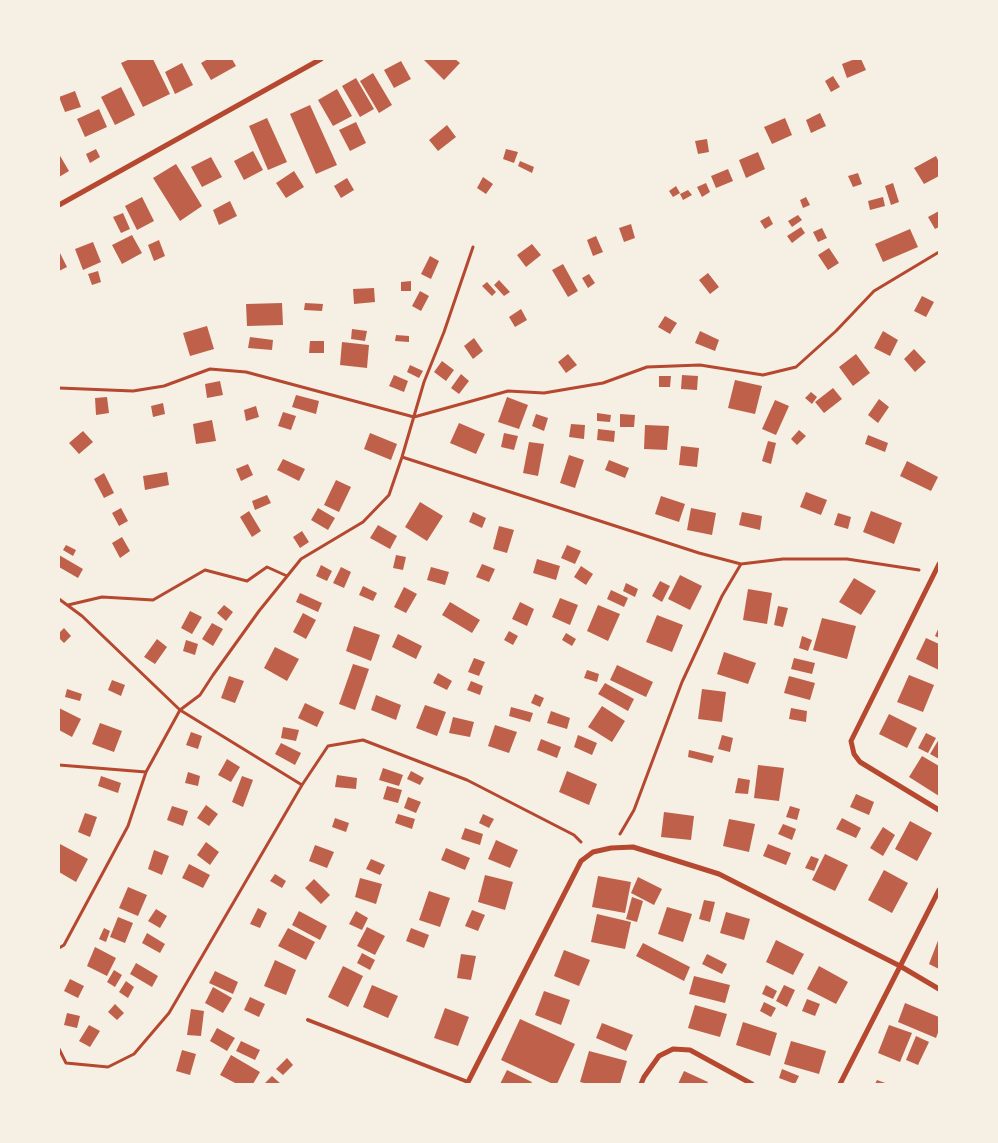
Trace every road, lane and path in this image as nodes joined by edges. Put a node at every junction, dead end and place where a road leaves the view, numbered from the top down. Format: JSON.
{"nodes":[{"id":1,"x":321,"y":59,"type":"edge"},
{"id":2,"x":59,"y":205,"type":"edge"},
{"id":3,"x":473,"y":247,"type":"dead end"},
{"id":4,"x":939,"y":252,"type":"edge"},
{"id":5,"x":59,"y":388,"type":"edge"},
{"id":6,"x":414,"y":417,"type":"junction"},
{"id":7,"x":402,"y":457,"type":"junction"},
{"id":8,"x":741,"y":564,"type":"junction"},
{"id":9,"x":939,"y":564,"type":"edge"},
{"id":10,"x":935,"y":572,"type":"junction"},
{"id":11,"x":287,"y":576,"type":"junction"},
{"id":12,"x":59,"y":600,"type":"edge"},
{"id":13,"x":67,"y":605,"type":"junction"},
{"id":14,"x":180,"y":710,"type":"junction"},
{"id":15,"x":59,"y":765,"type":"edge"},
{"id":16,"x":146,"y":772,"type":"junction"},
{"id":17,"x":302,"y":785,"type":"junction"},
{"id":18,"x":939,"y":810,"type":"edge"},
{"id":19,"x":611,"y":848,"type":"junction"},
{"id":20,"x":593,"y":852,"type":"junction"},
{"id":21,"x":939,"y":890,"type":"edge"},
{"id":22,"x":59,"y":948,"type":"edge"},
{"id":23,"x":900,"y":966,"type":"junction"},
{"id":24,"x":939,"y":990,"type":"edge"},
{"id":25,"x":308,"y":1020,"type":"dead end"},
{"id":26,"x":59,"y":1049,"type":"edge"},
{"id":27,"x":467,"y":1083,"type":"edge"},
{"id":28,"x":641,"y":1084,"type":"edge"},
{"id":29,"x":752,"y":1084,"type":"edge"},
{"id":30,"x":840,"y":1084,"type":"edge"}],
"edges":[{"from":1,"to":2,"type":"street"},
{"from":3,"to":6,"type":"path"},
{"from":4,"to":6,"type":"path"},
{"from":5,"to":6,"type":"path"},
{"from":6,"to":7,"type":"path"},
{"from":7,"to":8,"type":"path"},
{"from":7,"to":11,"type":"path"},
{"from":8,"to":10,"type":"path"},
{"from":8,"to":19,"type":"path"},
{"from":9,"to":10,"type":"street"},
{"from":10,"to":18,"type":"street"},
{"from":11,"to":13,"type":"path"},
{"from":11,"to":14,"type":"path"},
{"from":12,"to":13,"type":"path"},
{"from":13,"to":14,"type":"path"},
{"from":14,"to":16,"type":"path"},
{"from":14,"to":17,"type":"path"},
{"from":15,"to":16,"type":"path"},
{"from":16,"to":22,"type":"path"},
{"from":17,"to":20,"type":"path"},
{"from":17,"to":26,"type":"path"},
{"from":19,"to":20,"type":"street"},
{"from":19,"to":23,"type":"street"},
{"from":20,"to":27,"type":"street"},
{"from":21,"to":23,"type":"street"},
{"from":23,"to":24,"type":"street"},
{"from":23,"to":30,"type":"street"},
{"from":25,"to":27,"type":"lane"},
{"from":28,"to":29,"type":"street"}]}
